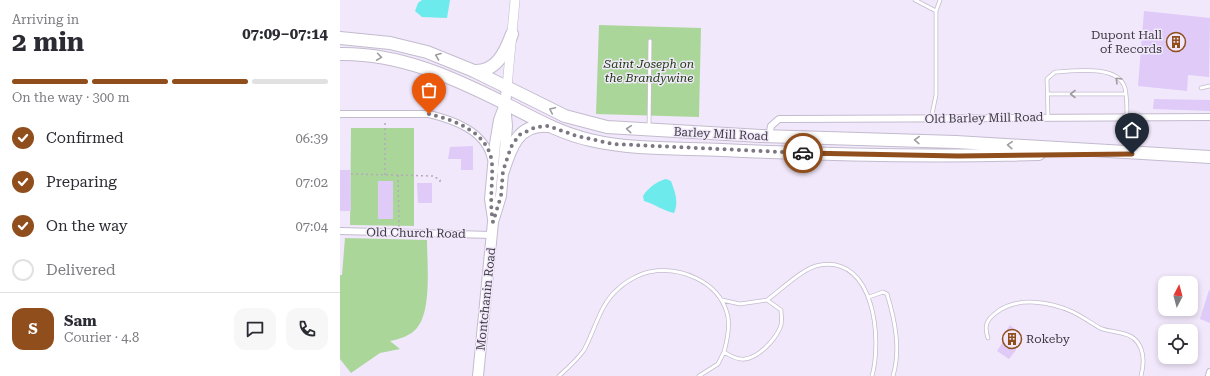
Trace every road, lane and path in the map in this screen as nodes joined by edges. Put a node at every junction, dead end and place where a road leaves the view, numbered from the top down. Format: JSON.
{"nodes":[{"id":1,"x":515,"y":0,"type":"edge"},
{"id":2,"x":915,"y":0,"type":"edge"},
{"id":3,"x":940,"y":0,"type":"edge"},
{"id":4,"x":936,"y":11,"type":"junction"},
{"id":5,"x":512,"y":34,"type":"junction"},
{"id":6,"x":340,"y":38,"type":"edge"},
{"id":7,"x":650,"y":41,"type":"dead end"},
{"id":8,"x":340,"y":54,"type":"edge"},
{"id":9,"x":474,"y":71,"type":"junction"},
{"id":10,"x":1210,"y":86,"type":"edge"},
{"id":11,"x":507,"y":87,"type":"junction"},
{"id":12,"x":1201,"y":88,"type":"dead end"},
{"id":13,"x":1048,"y":94,"type":"junction"},
{"id":14,"x":1126,"y":94,"type":"junction"},
{"id":15,"x":505,"y":104,"type":"junction"},
{"id":16,"x":340,"y":114,"type":"edge"},
{"id":17,"x":1127,"y":116,"type":"junction"},
{"id":18,"x":1048,"y":117,"type":"junction"},
{"id":19,"x":1210,"y":117,"type":"edge"},
{"id":20,"x":931,"y":119,"type":"junction"},
{"id":21,"x":385,"y":122,"type":"dead end"},
{"id":22,"x":548,"y":126,"type":"junction"},
{"id":23,"x":648,"y":131,"type":"junction"},
{"id":24,"x":769,"y":136,"type":"junction"},
{"id":25,"x":668,"y":147,"type":"junction"},
{"id":26,"x":1132,"y":154,"type":"junction"},
{"id":27,"x":1210,"y":157,"type":"edge"},
{"id":28,"x":351,"y":174,"type":"dead end"},
{"id":29,"x":498,"y":174,"type":"junction"},
{"id":30,"x":384,"y":175,"type":"junction"},
{"id":31,"x":398,"y":175,"type":"junction"},
{"id":32,"x":440,"y":185,"type":"dead end"},
{"id":33,"x":340,"y":231,"type":"edge"},
{"id":34,"x":399,"y":232,"type":"junction"},
{"id":35,"x":492,"y":235,"type":"junction"},
{"id":36,"x":869,"y":296,"type":"junction"},
{"id":37,"x":722,"y":300,"type":"junction"},
{"id":38,"x":767,"y":300,"type":"junction"},
{"id":39,"x":988,"y":338,"type":"dead end"},
{"id":40,"x":724,"y":352,"type":"junction"},
{"id":41,"x":1210,"y":372,"type":"edge"},
{"id":42,"x":478,"y":376,"type":"edge"},
{"id":43,"x":559,"y":376,"type":"edge"},
{"id":44,"x":699,"y":376,"type":"edge"},
{"id":45,"x":872,"y":376,"type":"edge"},
{"id":46,"x":893,"y":376,"type":"edge"},
{"id":47,"x":1141,"y":376,"type":"edge"},
{"id":48,"x":1209,"y":376,"type":"edge"}],
"edges":[{"from":1,"to":5,"type":"main road","name":"Montchanin Road"},
{"from":2,"to":4,"type":"lane"},
{"from":3,"to":4,"type":"lane"},
{"from":4,"to":20,"type":"lane"},
{"from":5,"to":9,"type":"highway"},
{"from":5,"to":11,"type":"main road","name":"Montchanin Road"},
{"from":9,"to":6,"type":"highway","name":"Barley Mill Road","one_way":true},
{"from":7,"to":23,"type":"lane"},
{"from":8,"to":15,"type":"highway","name":"Barley Mill Road","one_way":true},
{"from":9,"to":11,"type":"highway","name":"Barley Mill Road"},
{"from":10,"to":12,"type":"lane"},
{"from":11,"to":15,"type":"main road","name":"Montchanin Road"},
{"from":23,"to":11,"type":"highway","name":"Barley Mill Road","one_way":true},
{"from":14,"to":13,"type":"lane","one_way":true},
{"from":14,"to":13,"type":"lane","one_way":true},
{"from":13,"to":18,"type":"lane"},
{"from":14,"to":17,"type":"lane"},
{"from":15,"to":22,"type":"highway","name":"Barley Mill Road"},
{"from":15,"to":29,"type":"main road","name":"Montchanin Road"},
{"from":16,"to":29,"type":"street"},
{"from":17,"to":18,"type":"street","name":"Old Barley Mill Road"},
{"from":17,"to":19,"type":"street","name":"Old Barley Mill Road"},
{"from":18,"to":20,"type":"street","name":"Old Barley Mill Road"},
{"from":20,"to":24,"type":"street","name":"Old Barley Mill Road"},
{"from":21,"to":30,"type":"path"},
{"from":22,"to":25,"type":"highway","name":"Barley Mill Road"},
{"from":22,"to":29,"type":"highway"},
{"from":23,"to":24,"type":"highway","name":"Barley Mill Road"},
{"from":24,"to":25,"type":"highway"},
{"from":26,"to":24,"type":"highway","name":"Barley Mill Road","one_way":true},
{"from":25,"to":26,"type":"highway","name":"Barley Mill Road"},
{"from":26,"to":27,"type":"highway","name":"Barley Mill Road"},
{"from":28,"to":30,"type":"path"},
{"from":29,"to":35,"type":"main road","name":"Montchanin Road"},
{"from":30,"to":31,"type":"path"},
{"from":31,"to":32,"type":"path"},
{"from":31,"to":34,"type":"path"},
{"from":33,"to":34,"type":"street","name":"Old Church Road"},
{"from":34,"to":35,"type":"street","name":"Old Church Road"},
{"from":35,"to":42,"type":"main road","name":"Montchanin Road"},
{"from":36,"to":38,"type":"lane"},
{"from":36,"to":45,"type":"lane"},
{"from":36,"to":46,"type":"lane"},
{"from":37,"to":38,"type":"lane"},
{"from":37,"to":40,"type":"lane"},
{"from":37,"to":43,"type":"lane"},
{"from":38,"to":40,"type":"lane"},
{"from":39,"to":47,"type":"lane"},
{"from":40,"to":44,"type":"lane"},
{"from":41,"to":48,"type":"street"}]}
